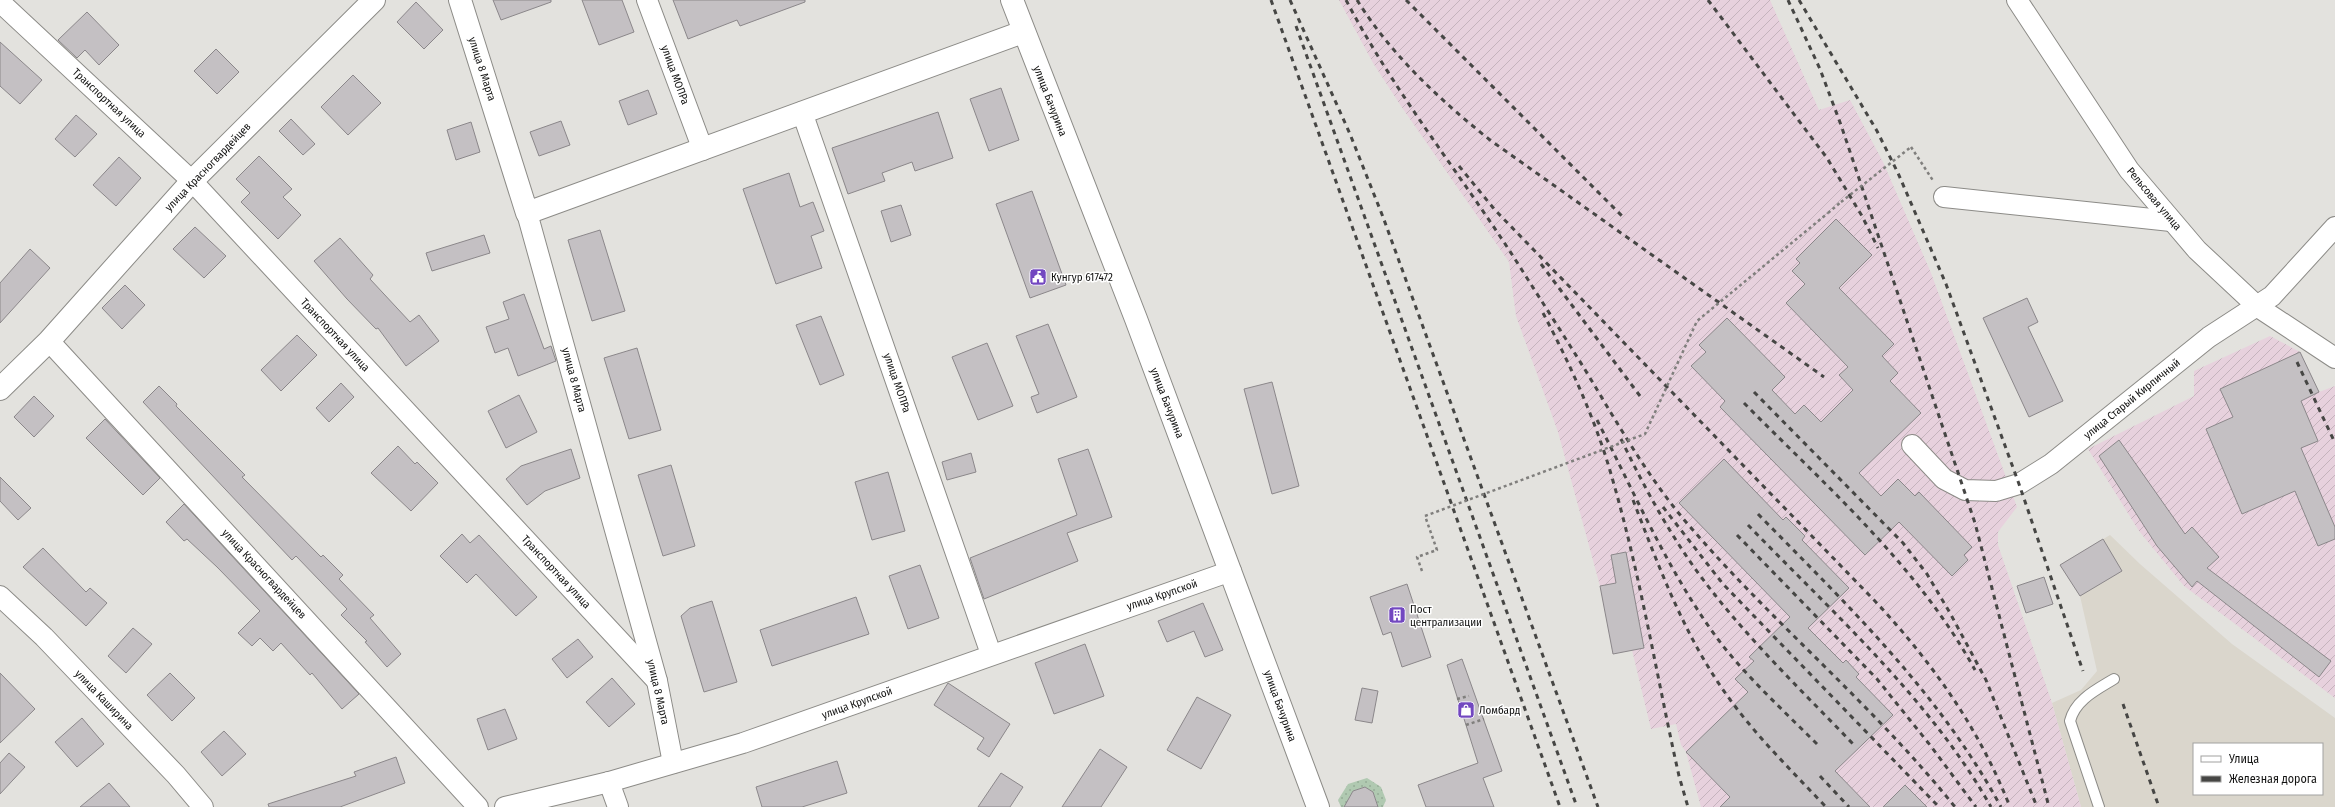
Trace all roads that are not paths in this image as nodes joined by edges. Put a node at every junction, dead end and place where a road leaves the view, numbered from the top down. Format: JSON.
{"nodes":[{"id":1,"x":374,"y":0,"type":"edge"},
{"id":2,"x":460,"y":0,"type":"edge"},
{"id":3,"x":647,"y":0,"type":"edge"},
{"id":4,"x":1012,"y":0,"type":"edge"},
{"id":5,"x":2017,"y":0,"type":"edge"},
{"id":6,"x":0,"y":2,"type":"edge"},
{"id":7,"x":1023,"y":32,"type":"junction"},
{"id":8,"x":802,"y":112,"type":"junction"},
{"id":9,"x":703,"y":150,"type":"junction"},
{"id":10,"x":192,"y":181,"type":"junction"},
{"id":11,"x":1944,"y":197,"type":"road end"},
{"id":12,"x":528,"y":213,"type":"junction"},
{"id":13,"x":2171,"y":221,"type":"junction"},
{"id":14,"x":2335,"y":227,"type":"edge"},
{"id":15,"x":2258,"y":307,"type":"junction"},
{"id":16,"x":49,"y":341,"type":"junction"},
{"id":17,"x":2335,"y":358,"type":"edge"},
{"id":18,"x":0,"y":390,"type":"edge"},
{"id":19,"x":1912,"y":444,"type":"dead end"},
{"id":20,"x":1230,"y":571,"type":"junction"},
{"id":21,"x":0,"y":596,"type":"edge"},
{"id":22,"x":991,"y":654,"type":"junction"},
{"id":23,"x":2114,"y":679,"type":"dead end"},
{"id":24,"x":657,"y":681,"type":"junction"},
{"id":25,"x":673,"y":763,"type":"junction"},
{"id":26,"x":609,"y":782,"type":"junction"},
{"id":27,"x":203,"y":807,"type":"edge"},
{"id":28,"x":478,"y":807,"type":"edge"},
{"id":29,"x":505,"y":807,"type":"edge"},
{"id":30,"x":618,"y":807,"type":"edge"},
{"id":31,"x":1318,"y":807,"type":"edge"},
{"id":32,"x":2099,"y":807,"type":"edge"}],
"edges":[{"from":1,"to":10,"type":"street","name":"улица Красногвардейцев"},
{"from":2,"to":12,"type":"street","name":"улица 8 Марта"},
{"from":3,"to":9,"type":"street","name":"улица МОПРа"},
{"from":4,"to":7,"type":"street","name":"улица Бачурина"},
{"from":5,"to":13,"type":"street","name":"Рельсовая улица"},
{"from":6,"to":10,"type":"street","name":"Транспортная улица"},
{"from":7,"to":8,"type":"street"},
{"from":7,"to":20,"type":"street","name":"улица Бачурина"},
{"from":8,"to":9,"type":"street"},
{"from":8,"to":22,"type":"street","name":"улица МОПРа"},
{"from":9,"to":12,"type":"street"},
{"from":10,"to":16,"type":"street","name":"улица Красногвардейцев"},
{"from":10,"to":24,"type":"street","name":"Транспортная улица"},
{"from":11,"to":13,"type":"street"},
{"from":12,"to":24,"type":"street","name":"улица 8 Марта"},
{"from":13,"to":15,"type":"street","name":"Рельсовая улица"},
{"from":14,"to":15,"type":"street","name":"улица Старый Кирпичный"},
{"from":15,"to":17,"type":"street","name":"Рельсовая улица"},
{"from":15,"to":19,"type":"street","name":"улица Старый Кирпичный"},
{"from":16,"to":18,"type":"street","name":"улица Красногвардейцев"},
{"from":16,"to":28,"type":"street","name":"улица Красногвардейцев"},
{"from":20,"to":22,"type":"street","name":"улица Крупской"},
{"from":20,"to":31,"type":"street","name":"улица Бачурина"},
{"from":21,"to":27,"type":"street","name":"улица Каширина"},
{"from":22,"to":25,"type":"street","name":"улица Крупской"},
{"from":23,"to":32,"type":"lane"},
{"from":24,"to":25,"type":"street","name":"улица 8 Марта"},
{"from":25,"to":26,"type":"street","name":"улица Крупской"},
{"from":26,"to":29,"type":"street","name":"улица Крупской"},
{"from":26,"to":30,"type":"street"}]}
